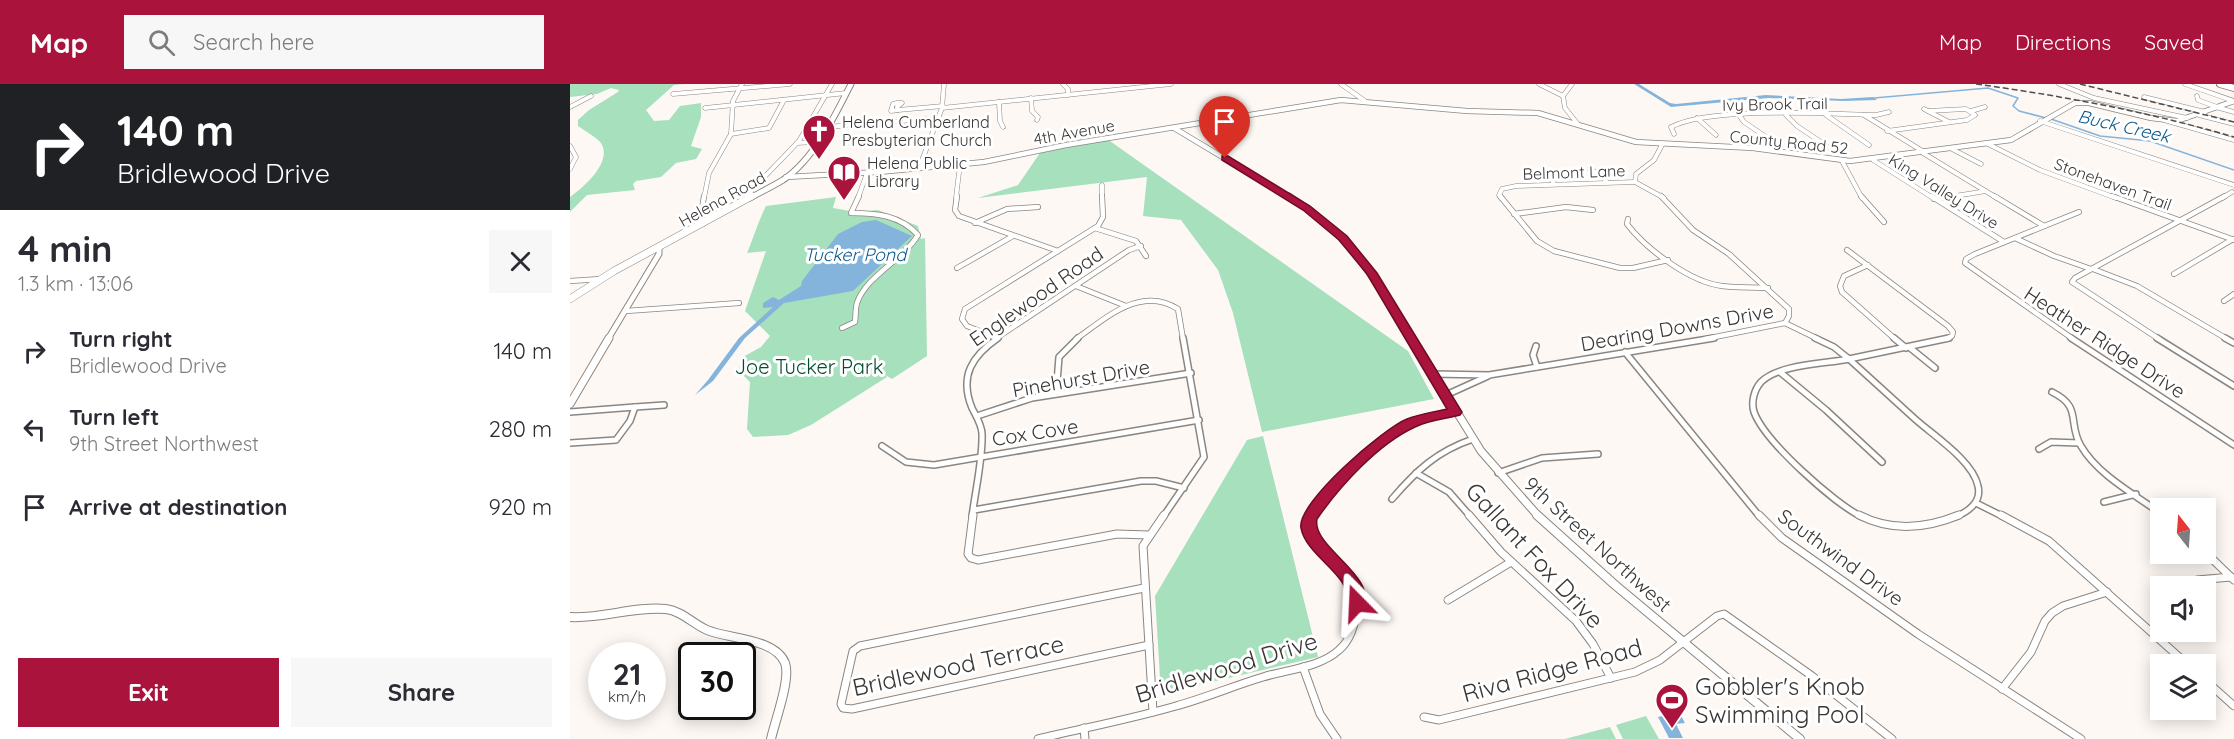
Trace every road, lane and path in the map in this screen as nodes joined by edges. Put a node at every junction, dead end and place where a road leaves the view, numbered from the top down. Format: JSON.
{"nodes":[{"id":1,"x":742,"y":84,"type":"edge"},
{"id":2,"x":781,"y":84,"type":"edge"},
{"id":3,"x":790,"y":84,"type":"edge"},
{"id":4,"x":832,"y":84,"type":"edge"},
{"id":5,"x":851,"y":84,"type":"edge"},
{"id":6,"x":944,"y":84,"type":"edge"},
{"id":7,"x":1063,"y":84,"type":"edge"},
{"id":8,"x":1171,"y":84,"type":"edge"},
{"id":9,"x":1341,"y":84,"type":"edge"},
{"id":10,"x":1539,"y":84,"type":"edge"},
{"id":11,"x":1572,"y":84,"type":"edge"},
{"id":12,"x":2059,"y":84,"type":"edge"},
{"id":13,"x":2185,"y":84,"type":"edge"},
{"id":14,"x":2220,"y":84,"type":"edge"},
{"id":15,"x":2228,"y":84,"type":"edge"},
{"id":16,"x":2234,"y":87,"type":"edge"},
{"id":17,"x":739,"y":89,"type":"junction"},
{"id":18,"x":846,"y":93,"type":"junction"},
{"id":19,"x":673,"y":94,"type":"dead end"},
{"id":20,"x":825,"y":95,"type":"junction"},
{"id":21,"x":1068,"y":95,"type":"junction"},
{"id":22,"x":591,"y":96,"type":"dead end"},
{"id":23,"x":1563,"y":96,"type":"junction"},
{"id":24,"x":2198,"y":96,"type":"dead end"},
{"id":25,"x":2144,"y":97,"type":"dead end"},
{"id":26,"x":1031,"y":98,"type":"junction"},
{"id":27,"x":784,"y":100,"type":"junction"},
{"id":28,"x":1365,"y":101,"type":"junction"},
{"id":29,"x":2234,"y":101,"type":"edge"},
{"id":30,"x":999,"y":102,"type":"junction"},
{"id":31,"x":732,"y":105,"type":"junction"},
{"id":32,"x":570,"y":107,"type":"edge"},
{"id":33,"x":943,"y":107,"type":"junction"},
{"id":34,"x":1985,"y":107,"type":"dead end"},
{"id":35,"x":2217,"y":107,"type":"junction"},
{"id":36,"x":705,"y":108,"type":"dead end"},
{"id":37,"x":898,"y":110,"type":"dead end"},
{"id":38,"x":1971,"y":111,"type":"junction"},
{"id":39,"x":1888,"y":112,"type":"dead end"},
{"id":40,"x":2205,"y":112,"type":"junction"},
{"id":41,"x":2234,"y":112,"type":"edge"},
{"id":42,"x":1739,"y":115,"type":"junction"},
{"id":43,"x":1786,"y":115,"type":"junction"},
{"id":44,"x":1826,"y":115,"type":"junction"},
{"id":45,"x":1864,"y":115,"type":"junction"},
{"id":46,"x":2199,"y":115,"type":"junction"},
{"id":47,"x":939,"y":118,"type":"junction"},
{"id":48,"x":1697,"y":118,"type":"junction"},
{"id":49,"x":2188,"y":119,"type":"junction"},
{"id":50,"x":1037,"y":120,"type":"dead end"},
{"id":51,"x":2042,"y":120,"type":"junction"},
{"id":52,"x":2163,"y":120,"type":"junction"},
{"id":53,"x":2177,"y":121,"type":"junction"},
{"id":54,"x":1577,"y":123,"type":"junction"},
{"id":55,"x":1950,"y":123,"type":"junction"},
{"id":56,"x":2234,"y":124,"type":"edge"},
{"id":57,"x":830,"y":125,"type":"junction"},
{"id":58,"x":2188,"y":126,"type":"junction"},
{"id":59,"x":1003,"y":127,"type":"dead end"},
{"id":60,"x":1174,"y":128,"type":"junction"},
{"id":61,"x":1887,"y":131,"type":"junction"},
{"id":62,"x":731,"y":134,"type":"junction"},
{"id":63,"x":1674,"y":134,"type":"dead end"},
{"id":64,"x":1716,"y":135,"type":"dead end"},
{"id":65,"x":1769,"y":139,"type":"dead end"},
{"id":66,"x":2234,"y":140,"type":"edge"},
{"id":67,"x":814,"y":142,"type":"junction"},
{"id":68,"x":797,"y":143,"type":"junction"},
{"id":69,"x":1988,"y":144,"type":"junction"},
{"id":70,"x":1662,"y":145,"type":"junction"},
{"id":71,"x":1869,"y":145,"type":"dead end"},
{"id":72,"x":570,"y":146,"type":"edge"},
{"id":73,"x":1830,"y":148,"type":"dead end"},
{"id":74,"x":1952,"y":149,"type":"junction"},
{"id":75,"x":1923,"y":153,"type":"junction"},
{"id":76,"x":1873,"y":160,"type":"junction"},
{"id":77,"x":1842,"y":161,"type":"junction"},
{"id":78,"x":962,"y":164,"type":"junction"},
{"id":79,"x":1981,"y":164,"type":"dead end"},
{"id":80,"x":919,"y":168,"type":"junction"},
{"id":81,"x":570,"y":169,"type":"edge"},
{"id":82,"x":1589,"y":169,"type":"dead end"},
{"id":83,"x":1542,"y":171,"type":"dead end"},
{"id":84,"x":867,"y":173,"type":"junction"},
{"id":85,"x":786,"y":177,"type":"junction"},
{"id":86,"x":1607,"y":182,"type":"junction"},
{"id":87,"x":1635,"y":182,"type":"junction"},
{"id":88,"x":1554,"y":184,"type":"junction"},
{"id":89,"x":1102,"y":185,"type":"dead end"},
{"id":90,"x":2234,"y":185,"type":"edge"},
{"id":91,"x":1986,"y":191,"type":"junction"},
{"id":92,"x":2232,"y":192,"type":"dead end"},
{"id":93,"x":753,"y":197,"type":"junction"},
{"id":94,"x":1934,"y":199,"type":"junction"},
{"id":95,"x":1038,"y":207,"type":"dead end"},
{"id":96,"x":1593,"y":210,"type":"dead end"},
{"id":97,"x":2079,"y":212,"type":"dead end"},
{"id":98,"x":1515,"y":214,"type":"junction"},
{"id":99,"x":1628,"y":219,"type":"dead end"},
{"id":100,"x":2180,"y":221,"type":"junction"},
{"id":101,"x":1884,"y":222,"type":"dead end"},
{"id":102,"x":975,"y":223,"type":"junction"},
{"id":103,"x":703,"y":224,"type":"junction"},
{"id":104,"x":2044,"y":226,"type":"junction"},
{"id":105,"x":1095,"y":228,"type":"junction"},
{"id":106,"x":1013,"y":236,"type":"junction"},
{"id":107,"x":2015,"y":238,"type":"junction"},
{"id":108,"x":2233,"y":239,"type":"edge"},
{"id":109,"x":2004,"y":242,"type":"junction"},
{"id":110,"x":1141,"y":246,"type":"junction"},
{"id":111,"x":659,"y":248,"type":"junction"},
{"id":112,"x":1058,"y":250,"type":"junction"},
{"id":113,"x":1847,"y":250,"type":"dead end"},
{"id":114,"x":1146,"y":256,"type":"dead end"},
{"id":115,"x":1668,"y":260,"type":"junction"},
{"id":116,"x":1868,"y":266,"type":"junction"},
{"id":117,"x":957,"y":268,"type":"dead end"},
{"id":118,"x":2092,"y":269,"type":"junction"},
{"id":119,"x":2174,"y":274,"type":"dead end"},
{"id":120,"x":601,"y":279,"type":"junction"},
{"id":121,"x":570,"y":281,"type":"edge"},
{"id":122,"x":1076,"y":286,"type":"junction"},
{"id":123,"x":1768,"y":288,"type":"junction"},
{"id":124,"x":2234,"y":294,"type":"edge"},
{"id":125,"x":570,"y":299,"type":"edge"},
{"id":126,"x":2224,"y":301,"type":"dead end"},
{"id":127,"x":739,"y":303,"type":"dead end"},
{"id":128,"x":1126,"y":306,"type":"junction"},
{"id":129,"x":626,"y":311,"type":"junction"},
{"id":130,"x":1785,"y":322,"type":"junction"},
{"id":131,"x":842,"y":328,"type":"dead end"},
{"id":132,"x":997,"y":338,"type":"junction"},
{"id":133,"x":2234,"y":343,"type":"edge"},
{"id":134,"x":1536,"y":346,"type":"dead end"},
{"id":135,"x":1907,"y":348,"type":"junction"},
{"id":136,"x":1625,"y":352,"type":"junction"},
{"id":137,"x":1848,"y":359,"type":"junction"},
{"id":138,"x":1537,"y":367,"type":"junction"},
{"id":139,"x":1935,"y":368,"type":"dead end"},
{"id":140,"x":1780,"y":372,"type":"junction"},
{"id":141,"x":1191,"y":374,"type":"junction"},
{"id":142,"x":1433,"y":374,"type":"junction"},
{"id":143,"x":1490,"y":375,"type":"junction"},
{"id":144,"x":2234,"y":386,"type":"edge"},
{"id":145,"x":2052,"y":392,"type":"dead end"},
{"id":146,"x":1056,"y":394,"type":"junction"},
{"id":147,"x":1446,"y":395,"type":"junction"},
{"id":148,"x":570,"y":404,"type":"edge"},
{"id":149,"x":664,"y":405,"type":"dead end"},
{"id":150,"x":635,"y":407,"type":"junction"},
{"id":151,"x":570,"y":412,"type":"edge"},
{"id":152,"x":1455,"y":412,"type":"junction"},
{"id":153,"x":977,"y":416,"type":"junction"},
{"id":154,"x":1199,"y":420,"type":"junction"},
{"id":155,"x":1473,"y":439,"type":"junction"},
{"id":156,"x":570,"y":443,"type":"edge"},
{"id":157,"x":2079,"y":443,"type":"junction"},
{"id":158,"x":2234,"y":445,"type":"edge"},
{"id":159,"x":882,"y":446,"type":"dead end"},
{"id":160,"x":2039,"y":449,"type":"dead end"},
{"id":161,"x":1598,"y":454,"type":"dead end"},
{"id":162,"x":980,"y":457,"type":"junction"},
{"id":163,"x":1882,"y":462,"type":"dead end"},
{"id":164,"x":1416,"y":473,"type":"junction"},
{"id":165,"x":1498,"y":473,"type":"junction"},
{"id":166,"x":1184,"y":488,"type":"junction"},
{"id":167,"x":2136,"y":494,"type":"junction"},
{"id":168,"x":1392,"y":499,"type":"dead end"},
{"id":169,"x":2104,"y":502,"type":"dead end"},
{"id":170,"x":1976,"y":503,"type":"junction"},
{"id":171,"x":2150,"y":505,"type":"edge"},
{"id":172,"x":974,"y":510,"type":"junction"},
{"id":173,"x":1149,"y":535,"type":"junction"},
{"id":174,"x":1511,"y":562,"type":"junction"},
{"id":175,"x":2216,"y":563,"type":"edge"},
{"id":176,"x":2216,"y":579,"type":"edge"},
{"id":177,"x":2233,"y":579,"type":"edge"},
{"id":178,"x":1144,"y":588,"type":"junction"},
{"id":179,"x":2107,"y":592,"type":"junction"},
{"id":180,"x":1448,"y":600,"type":"dead end"},
{"id":181,"x":570,"y":617,"type":"edge"},
{"id":182,"x":1683,"y":642,"type":"junction"},
{"id":183,"x":1149,"y":645,"type":"junction"},
{"id":184,"x":2176,"y":654,"type":"edge"},
{"id":185,"x":1303,"y":667,"type":"junction"},
{"id":186,"x":1611,"y":678,"type":"junction"},
{"id":187,"x":2002,"y":689,"type":"junction"},
{"id":188,"x":2216,"y":690,"type":"edge"},
{"id":189,"x":2234,"y":706,"type":"edge"},
{"id":190,"x":1153,"y":712,"type":"junction"},
{"id":191,"x":1424,"y":717,"type":"dead end"},
{"id":192,"x":1084,"y":728,"type":"junction"},
{"id":193,"x":771,"y":739,"type":"edge"},
{"id":194,"x":1038,"y":739,"type":"edge"},
{"id":195,"x":1085,"y":739,"type":"edge"},
{"id":196,"x":1337,"y":739,"type":"edge"},
{"id":197,"x":1800,"y":739,"type":"edge"},
{"id":198,"x":1892,"y":739,"type":"edge"},
{"id":199,"x":2081,"y":739,"type":"edge"}],
"edges":[{"from":1,"to":17,"type":"street"},
{"from":2,"to":3,"type":"street"},
{"from":2,"to":17,"type":"street"},
{"from":4,"to":20,"type":"street"},
{"from":5,"to":18,"type":"main road","name":"Helena Road"},
{"from":6,"to":33,"type":"street"},
{"from":7,"to":21,"type":"street"},
{"from":8,"to":21,"type":"street"},
{"from":9,"to":28,"type":"street"},
{"from":10,"to":23,"type":"street"},
{"from":11,"to":23,"type":"street"},
{"from":12,"to":49,"type":"street"},
{"from":13,"to":29,"type":"street"},
{"from":14,"to":16,"type":"main road"},
{"from":15,"to":16,"type":"main road"},
{"from":17,"to":19,"type":"street"},
{"from":17,"to":31,"type":"street"},
{"from":18,"to":20,"type":"street"},
{"from":18,"to":57,"type":"main road","name":"Helena Road"},
{"from":20,"to":27,"type":"street"},
{"from":20,"to":68,"type":"street"},
{"from":21,"to":26,"type":"street"},
{"from":22,"to":32,"type":"street"},
{"from":23,"to":54,"type":"street"},
{"from":24,"to":35,"type":"street"},
{"from":25,"to":40,"type":"street"},
{"from":26,"to":30,"type":"street"},
{"from":26,"to":50,"type":"street"},
{"from":27,"to":31,"type":"street"},
{"from":27,"to":62,"type":"street"},
{"from":28,"to":54,"type":"street","name":"County Road 52"},
{"from":28,"to":60,"type":"street","name":"4th Avenue"},
{"from":29,"to":35,"type":"street","name":"County Road 52"},
{"from":30,"to":33,"type":"street"},
{"from":30,"to":59,"type":"street"},
{"from":31,"to":36,"type":"street"},
{"from":31,"to":62,"type":"street"},
{"from":33,"to":37,"type":"street"},
{"from":33,"to":47,"type":"street"},
{"from":34,"to":38,"type":"street"},
{"from":35,"to":40,"type":"street","name":"County Road 52"},
{"from":35,"to":41,"type":"street"},
{"from":38,"to":55,"type":"street"},
{"from":38,"to":55,"type":"street"},
{"from":39,"to":45,"type":"street","name":"Ivy Brook Trail"},
{"from":40,"to":46,"type":"street","name":"County Road 52"},
{"from":42,"to":43,"type":"street","name":"Ivy Brook Trail"},
{"from":42,"to":48,"type":"street","name":"Ivy Brook Trail"},
{"from":42,"to":65,"type":"street"},
{"from":43,"to":44,"type":"street","name":"Ivy Brook Trail"},
{"from":43,"to":73,"type":"street"},
{"from":44,"to":45,"type":"street","name":"Ivy Brook Trail"},
{"from":44,"to":71,"type":"street"},
{"from":45,"to":61,"type":"street"},
{"from":46,"to":49,"type":"street","name":"County Road 52"},
{"from":46,"to":56,"type":"street"},
{"from":47,"to":57,"type":"street"},
{"from":47,"to":80,"type":"street"},
{"from":48,"to":63,"type":"street","name":"Ivy Brook Trail"},
{"from":48,"to":64,"type":"street"},
{"from":49,"to":53,"type":"street","name":"County Road 52"},
{"from":51,"to":52,"type":"street","name":"County Road 52"},
{"from":51,"to":69,"type":"street","name":"County Road 52"},
{"from":51,"to":90,"type":"street"},
{"from":52,"to":53,"type":"street","name":"County Road 52"},
{"from":52,"to":58,"type":"street"},
{"from":53,"to":58,"type":"street"},
{"from":54,"to":70,"type":"street","name":"County Road 52"},
{"from":55,"to":61,"type":"street"},
{"from":57,"to":67,"type":"main road","name":"Helena Road"},
{"from":58,"to":66,"type":"street"},
{"from":60,"to":78,"type":"street","name":"4th Avenue"},
{"from":60,"to":142,"type":"street","name":"9th Street Northwest"},
{"from":61,"to":75,"type":"street"},
{"from":62,"to":103,"type":"street"},
{"from":67,"to":68,"type":"street"},
{"from":67,"to":85,"type":"main road","name":"Helena Road"},
{"from":68,"to":93,"type":"street"},
{"from":69,"to":74,"type":"street","name":"County Road 52"},
{"from":69,"to":100,"type":"street","name":"Stonehaven Trail"},
{"from":70,"to":77,"type":"street","name":"County Road 52"},
{"from":70,"to":87,"type":"street"},
{"from":72,"to":81,"type":"street"},
{"from":74,"to":75,"type":"street","name":"County Road 52"},
{"from":74,"to":79,"type":"street"},
{"from":75,"to":76,"type":"street","name":"County Road 52"},
{"from":75,"to":91,"type":"street"},
{"from":76,"to":77,"type":"street","name":"County Road 52"},
{"from":76,"to":94,"type":"street","name":"King Valley Drive"},
{"from":77,"to":101,"type":"street"},
{"from":78,"to":80,"type":"street","name":"4th Avenue"},
{"from":78,"to":102,"type":"street"},
{"from":80,"to":84,"type":"street","name":"4th Avenue"},
{"from":82,"to":86,"type":"street"},
{"from":83,"to":88,"type":"street"},
{"from":84,"to":85,"type":"street","name":"4th Avenue"},
{"from":84,"to":131,"type":"street"},
{"from":85,"to":93,"type":"main road","name":"Helena Road"},
{"from":86,"to":87,"type":"street","name":"Belmont Lane"},
{"from":86,"to":88,"type":"street","name":"Belmont Lane"},
{"from":87,"to":123,"type":"street","name":"Dearing Downs Drive"},
{"from":88,"to":98,"type":"street","name":"Belmont Lane"},
{"from":89,"to":105,"type":"street"},
{"from":91,"to":94,"type":"street"},
{"from":91,"to":104,"type":"street"},
{"from":92,"to":100,"type":"street"},
{"from":93,"to":103,"type":"main road","name":"Helena Road"},
{"from":94,"to":109,"type":"street","name":"King Valley Drive"},
{"from":95,"to":102,"type":"street"},
{"from":96,"to":98,"type":"street"},
{"from":97,"to":104,"type":"street"},
{"from":98,"to":115,"type":"street","name":"Belmont Lane"},
{"from":99,"to":115,"type":"street"},
{"from":100,"to":108,"type":"street","name":"Stonehaven Trail"},
{"from":100,"to":118,"type":"street"},
{"from":102,"to":106,"type":"street"},
{"from":103,"to":111,"type":"main road","name":"Helena Road"},
{"from":104,"to":107,"type":"street"},
{"from":105,"to":110,"type":"street","name":"Englewood Road"},
{"from":105,"to":112,"type":"street"},
{"from":106,"to":112,"type":"street"},
{"from":106,"to":117,"type":"street"},
{"from":107,"to":109,"type":"street"},
{"from":107,"to":118,"type":"street"},
{"from":108,"to":119,"type":"street"},
{"from":109,"to":158,"type":"street","name":"Heather Ridge Drive"},
{"from":110,"to":114,"type":"street"},
{"from":110,"to":122,"type":"street","name":"Englewood Road"},
{"from":111,"to":120,"type":"main road","name":"Helena Road"},
{"from":111,"to":129,"type":"street"},
{"from":112,"to":132,"type":"street"},
{"from":113,"to":116,"type":"street"},
{"from":115,"to":123,"type":"street"},
{"from":116,"to":135,"type":"street"},
{"from":116,"to":135,"type":"street"},
{"from":118,"to":133,"type":"street"},
{"from":118,"to":144,"type":"street"},
{"from":120,"to":121,"type":"street"},
{"from":120,"to":125,"type":"main road","name":"Helena Road"},
{"from":122,"to":128,"type":"street"},
{"from":122,"to":132,"type":"street","name":"Englewood Road"},
{"from":123,"to":130,"type":"street","name":"Dearing Downs Drive"},
{"from":124,"to":126,"type":"street"},
{"from":127,"to":129,"type":"street"},
{"from":128,"to":141,"type":"street"},
{"from":128,"to":146,"type":"street"},
{"from":129,"to":148,"type":"street"},
{"from":130,"to":136,"type":"street","name":"Dearing Downs Drive"},
{"from":130,"to":137,"type":"street"},
{"from":132,"to":153,"type":"street","name":"Englewood Road"},
{"from":134,"to":138,"type":"street"},
{"from":135,"to":137,"type":"street"},
{"from":135,"to":139,"type":"street"},
{"from":136,"to":138,"type":"street","name":"Dearing Downs Drive"},
{"from":136,"to":187,"type":"street","name":"Southwind Drive"},
{"from":137,"to":140,"type":"street"},
{"from":137,"to":170,"type":"street"},
{"from":138,"to":143,"type":"street","name":"Dearing Downs Drive"},
{"from":140,"to":163,"type":"street"},
{"from":140,"to":170,"type":"street"},
{"from":141,"to":146,"type":"street","name":"Pinehurst Drive"},
{"from":141,"to":154,"type":"street"},
{"from":142,"to":143,"type":"street","name":"Dearing Downs Drive"},
{"from":142,"to":147,"type":"street","name":"9th Street Northwest"},
{"from":143,"to":147,"type":"street","name":"Dearing Downs Drive"},
{"from":145,"to":157,"type":"street"},
{"from":146,"to":153,"type":"street","name":"Pinehurst Drive"},
{"from":147,"to":152,"type":"street","name":"9th Street Northwest"},
{"from":149,"to":150,"type":"street"},
{"from":150,"to":151,"type":"street"},
{"from":150,"to":156,"type":"street"},
{"from":152,"to":155,"type":"street","name":"9th Street Northwest"},
{"from":152,"to":185,"type":"street","name":"Bridlewood Drive"},
{"from":153,"to":162,"type":"street","name":"Englewood Road"},
{"from":154,"to":162,"type":"street","name":"Cox Cove"},
{"from":154,"to":166,"type":"street"},
{"from":155,"to":164,"type":"street"},
{"from":155,"to":165,"type":"street","name":"9th Street Northwest"},
{"from":157,"to":160,"type":"street"},
{"from":157,"to":167,"type":"street"},
{"from":159,"to":162,"type":"street","name":"Cox Cove"},
{"from":161,"to":165,"type":"street"},
{"from":162,"to":172,"type":"street","name":"Englewood Road"},
{"from":164,"to":168,"type":"street"},
{"from":164,"to":174,"type":"street","name":"Gallant Fox Drive"},
{"from":165,"to":182,"type":"street","name":"9th Street Northwest"},
{"from":166,"to":172,"type":"street"},
{"from":166,"to":173,"type":"street"},
{"from":167,"to":169,"type":"street"},
{"from":167,"to":171,"type":"street"},
{"from":170,"to":179,"type":"street"},
{"from":172,"to":173,"type":"street","name":"Englewood Road"},
{"from":173,"to":178,"type":"street"},
{"from":174,"to":180,"type":"street"},
{"from":174,"to":186,"type":"street","name":"Gallant Fox Drive"},
{"from":175,"to":177,"type":"street"},
{"from":176,"to":177,"type":"street"},
{"from":178,"to":183,"type":"street"},
{"from":178,"to":183,"type":"street","name":"Bridlewood Terrace"},
{"from":179,"to":184,"type":"street"},
{"from":179,"to":187,"type":"street"},
{"from":181,"to":193,"type":"street"},
{"from":182,"to":186,"type":"street","name":"Riva Ridge Road"},
{"from":182,"to":197,"type":"street","name":"9th Street Northwest"},
{"from":182,"to":198,"type":"street"},
{"from":183,"to":190,"type":"street"},
{"from":185,"to":190,"type":"street","name":"Bridlewood Drive"},
{"from":185,"to":196,"type":"street"},
{"from":186,"to":191,"type":"street","name":"Riva Ridge Road"},
{"from":187,"to":199,"type":"street","name":"Southwind Drive"},
{"from":188,"to":189,"type":"street"},
{"from":190,"to":192,"type":"street","name":"Bridlewood Drive"},
{"from":192,"to":194,"type":"street","name":"Bridlewood Drive"},
{"from":192,"to":195,"type":"street"}]}
